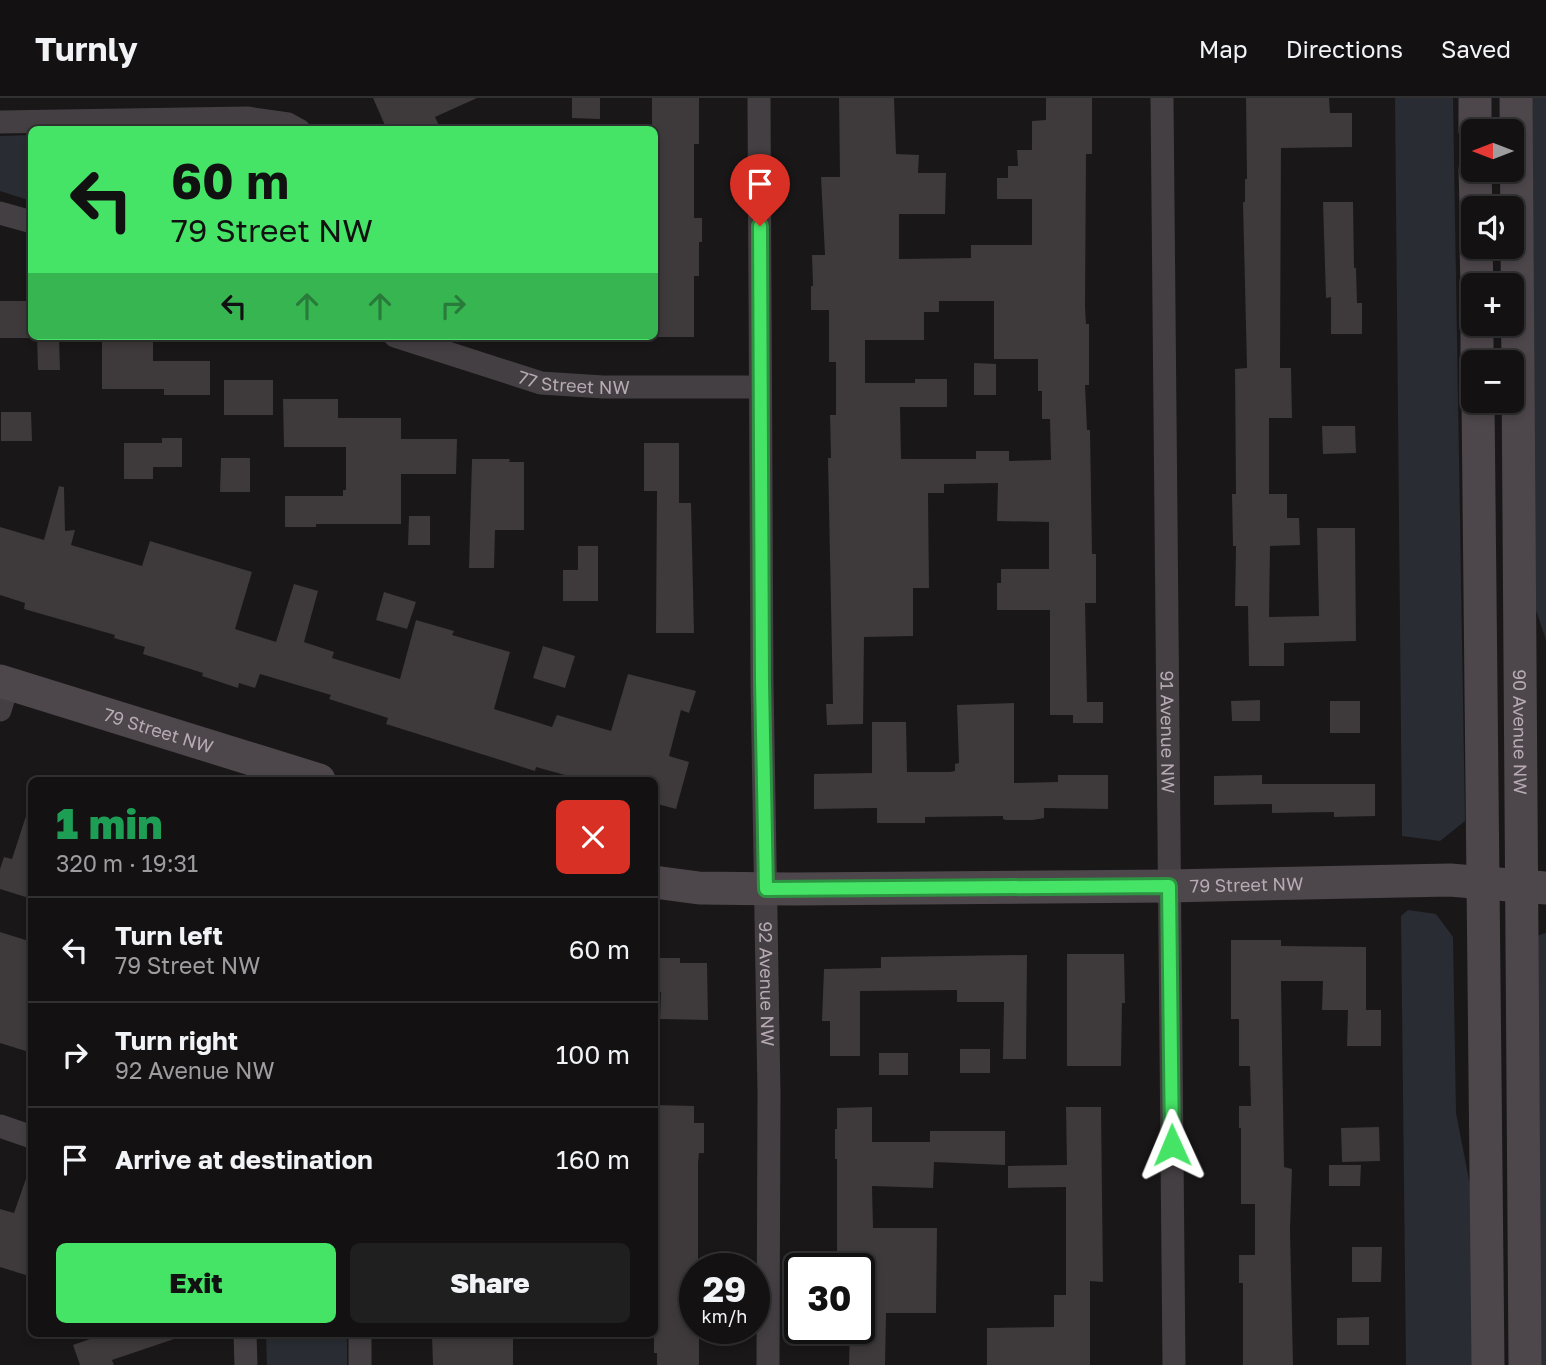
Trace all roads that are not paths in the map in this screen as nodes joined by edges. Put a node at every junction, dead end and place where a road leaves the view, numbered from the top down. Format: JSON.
{"nodes":[{"id":1,"x":759,"y":98,"type":"edge"},
{"id":2,"x":1162,"y":98,"type":"edge"},
{"id":3,"x":1475,"y":98,"type":"edge"},
{"id":4,"x":1517,"y":98,"type":"edge"},
{"id":5,"x":1475,"y":119,"type":"edge"},
{"id":6,"x":0,"y":122,"type":"edge"},
{"id":7,"x":292,"y":126,"type":"edge"},
{"id":8,"x":0,"y":213,"type":"edge"},
{"id":9,"x":28,"y":221,"type":"edge"},
{"id":10,"x":407,"y":340,"type":"edge"},
{"id":11,"x":760,"y":387,"type":"junction"},
{"id":12,"x":1478,"y":413,"type":"edge"},
{"id":13,"x":3,"y":692,"type":"edge"},
{"id":14,"x":307,"y":777,"type":"edge"},
{"id":15,"x":658,"y":883,"type":"edge"},
{"id":16,"x":1483,"y":883,"type":"junction"},
{"id":17,"x":1169,"y":886,"type":"junction"},
{"id":18,"x":1533,"y":887,"type":"edge"},
{"id":19,"x":766,"y":889,"type":"junction"},
{"id":20,"x":0,"y":1126,"type":"edge"},
{"id":21,"x":28,"y":1135,"type":"edge"},
{"id":22,"x":246,"y":1337,"type":"edge"},
{"id":23,"x":360,"y":1337,"type":"edge"},
{"id":24,"x":246,"y":1365,"type":"edge"},
{"id":25,"x":360,"y":1365,"type":"edge"},
{"id":26,"x":768,"y":1365,"type":"edge"},
{"id":27,"x":1174,"y":1365,"type":"edge"},
{"id":28,"x":1488,"y":1365,"type":"edge"},
{"id":29,"x":1525,"y":1365,"type":"edge"}],
"edges":[{"from":1,"to":11,"type":"street","name":"92 Avenue NW"},
{"from":2,"to":17,"type":"street","name":"91 Avenue NW"},
{"from":3,"to":5,"type":"main road"},
{"from":4,"to":18,"type":"main road","name":"90 Avenue NW"},
{"from":6,"to":7,"type":"street"},
{"from":8,"to":9,"type":"street"},
{"from":10,"to":11,"type":"street","name":"77 Street NW"},
{"from":11,"to":19,"type":"street","name":"92 Avenue NW"},
{"from":12,"to":16,"type":"main road"},
{"from":13,"to":14,"type":"main road","name":"79 Street NW"},
{"from":15,"to":19,"type":"main road","name":"79 Street NW"},
{"from":16,"to":17,"type":"main road","name":"79 Street NW"},
{"from":16,"to":18,"type":"main road","name":"79 Street NW"},
{"from":16,"to":28,"type":"main road"},
{"from":17,"to":19,"type":"main road","name":"79 Street NW"},
{"from":17,"to":27,"type":"street","name":"91 Avenue NW"},
{"from":18,"to":29,"type":"main road","name":"90 Avenue NW"},
{"from":19,"to":26,"type":"street","name":"92 Avenue NW"},
{"from":20,"to":21,"type":"street"},
{"from":22,"to":24,"type":"street"},
{"from":23,"to":25,"type":"street"}]}
